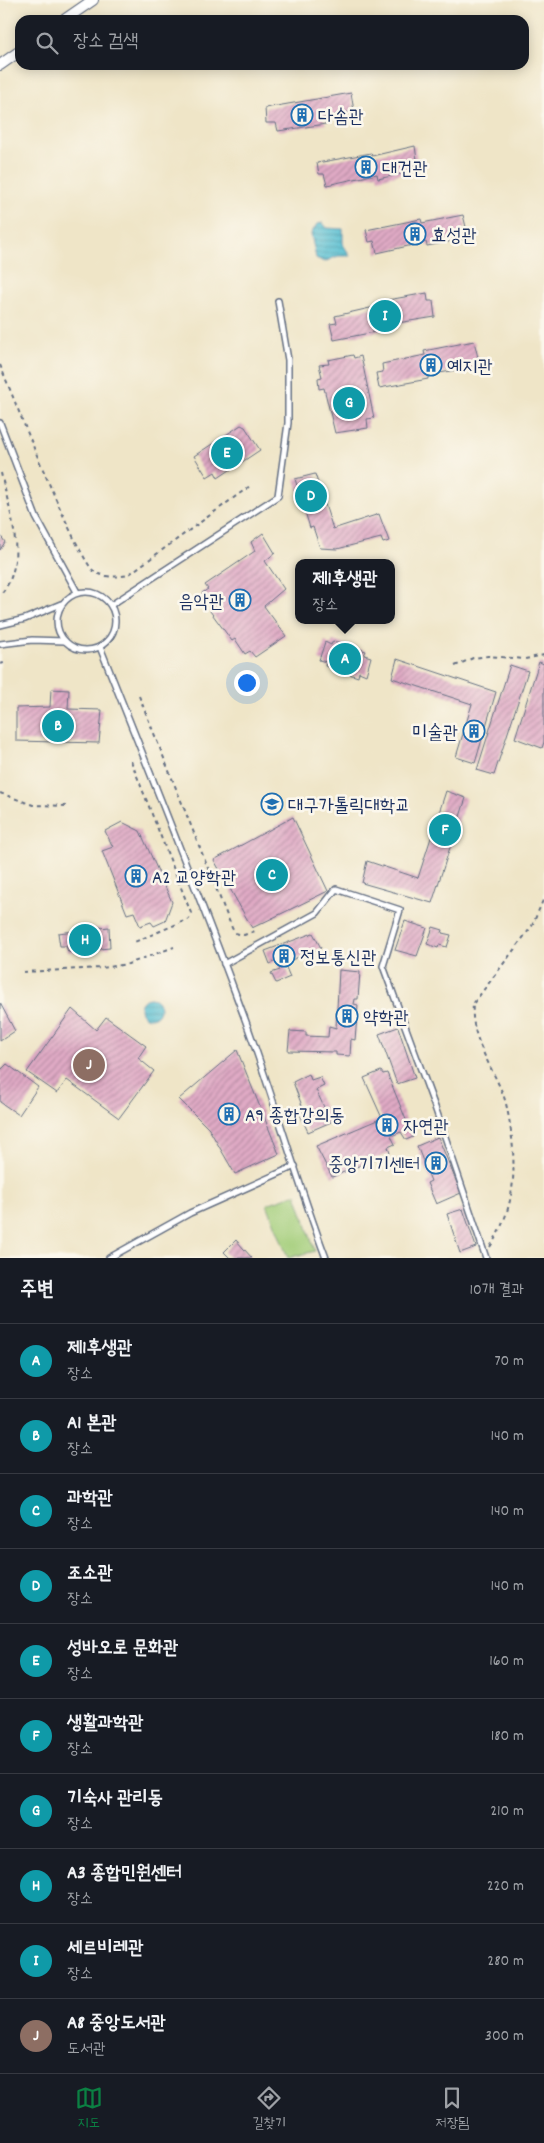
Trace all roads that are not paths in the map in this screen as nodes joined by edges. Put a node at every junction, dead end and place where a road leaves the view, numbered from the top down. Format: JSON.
{"nodes":[{"id":1,"x":92,"y":0,"type":"edge"},
{"id":2,"x":71,"y":15,"type":"edge"},
{"id":3,"x":15,"y":54,"type":"edge"},
{"id":4,"x":0,"y":65,"type":"edge"},
{"id":5,"x":278,"y":302,"type":"dead end"},
{"id":6,"x":0,"y":423,"type":"edge"},
{"id":7,"x":77,"y":592,"type":"junction"},
{"id":8,"x":62,"y":604,"type":"junction"},
{"id":9,"x":111,"y":605,"type":"junction"},
{"id":10,"x":0,"y":625,"type":"edge"},
{"id":11,"x":64,"y":641,"type":"junction"},
{"id":12,"x":0,"y":644,"type":"edge"},
{"id":13,"x":100,"y":647,"type":"junction"},
{"id":14,"x":224,"y":964,"type":"junction"},
{"id":15,"x":295,"y":1166,"type":"junction"},
{"id":16,"x":485,"y":1257,"type":"edge"},
{"id":17,"x":109,"y":1258,"type":"edge"},
{"id":18,"x":326,"y":1258,"type":"edge"}],
"edges":[{"from":1,"to":2,"type":"street"},
{"from":3,"to":4,"type":"street"},
{"from":5,"to":9,"type":"lane"},
{"from":6,"to":7,"type":"lane"},
{"from":7,"to":8,"type":"lane"},
{"from":7,"to":9,"type":"lane"},
{"from":8,"to":10,"type":"lane"},
{"from":8,"to":11,"type":"lane"},
{"from":9,"to":13,"type":"lane"},
{"from":11,"to":12,"type":"lane"},
{"from":11,"to":13,"type":"lane"},
{"from":13,"to":14,"type":"lane"},
{"from":14,"to":15,"type":"lane"},
{"from":14,"to":16,"type":"lane"},
{"from":15,"to":17,"type":"lane"},
{"from":15,"to":18,"type":"lane"}]}
